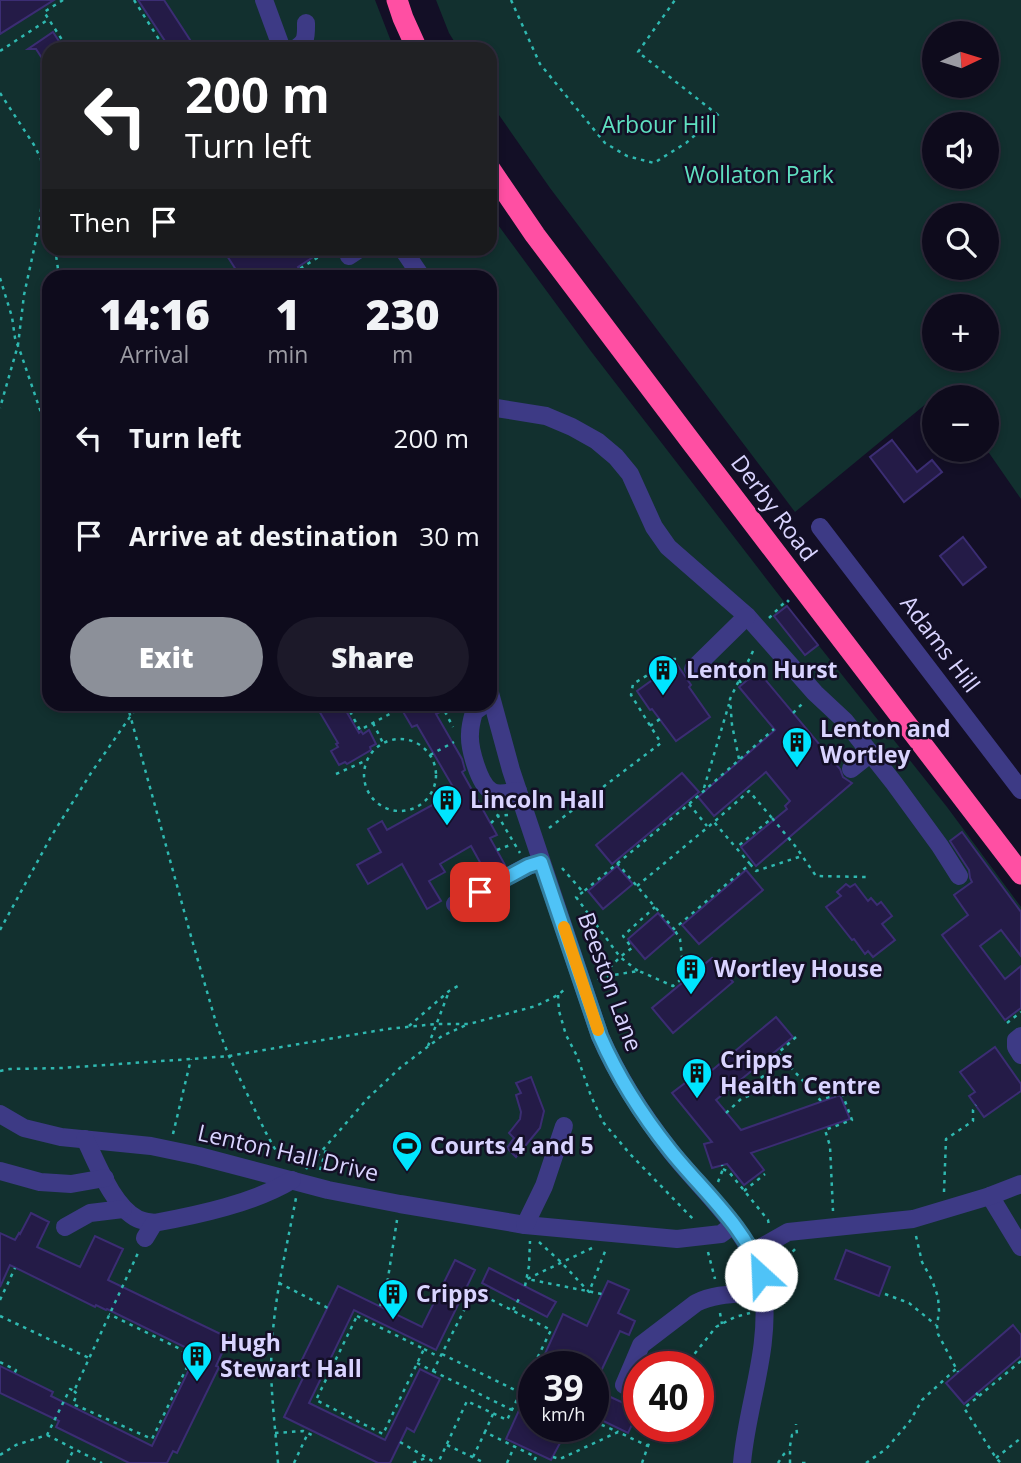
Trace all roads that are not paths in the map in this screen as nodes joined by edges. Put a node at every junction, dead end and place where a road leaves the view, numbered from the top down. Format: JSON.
{"nodes":[{"id":1,"x":264,"y":0,"type":"edge"},
{"id":2,"x":397,"y":0,"type":"edge"},
{"id":3,"x":306,"y":23,"type":"dead end"},
{"id":4,"x":279,"y":42,"type":"edge"},
{"id":5,"x":304,"y":42,"type":"edge"},
{"id":6,"x":414,"y":42,"type":"edge"},
{"id":7,"x":497,"y":179,"type":"edge"},
{"id":8,"x":497,"y":408,"type":"edge"},
{"id":9,"x":820,"y":527,"type":"dead end"},
{"id":10,"x":747,"y":616,"type":"junction"},
{"id":11,"x":693,"y":668,"type":"road end"},
{"id":12,"x":475,"y":711,"type":"edge"},
{"id":13,"x":494,"y":711,"type":"edge"},
{"id":14,"x":871,"y":753,"type":"junction"},
{"id":15,"x":851,"y":769,"type":"dead end"},
{"id":16,"x":1021,"y":790,"type":"edge"},
{"id":17,"x":518,"y":792,"type":"junction"},
{"id":18,"x":541,"y":862,"type":"junction"},
{"id":19,"x":1021,"y":874,"type":"edge"},
{"id":20,"x":959,"y":876,"type":"dead end"},
{"id":21,"x":455,"y":904,"type":"dead end"},
{"id":22,"x":1021,"y":1036,"type":"edge"},
{"id":23,"x":1021,"y":1055,"type":"edge"},
{"id":24,"x":0,"y":1114,"type":"edge"},
{"id":25,"x":564,"y":1126,"type":"dead end"},
{"id":26,"x":85,"y":1139,"type":"junction"},
{"id":27,"x":0,"y":1171,"type":"edge"},
{"id":28,"x":105,"y":1178,"type":"junction"},
{"id":29,"x":302,"y":1182,"type":"junction"},
{"id":30,"x":1021,"y":1184,"type":"edge"},
{"id":31,"x":990,"y":1196,"type":"junction"},
{"id":32,"x":123,"y":1209,"type":"junction"},
{"id":33,"x":525,"y":1225,"type":"junction"},
{"id":34,"x":733,"y":1225,"type":"junction"},
{"id":35,"x":65,"y":1227,"type":"dead end"},
{"id":36,"x":1021,"y":1247,"type":"edge"},
{"id":37,"x":752,"y":1252,"type":"junction"},
{"id":38,"x":763,"y":1283,"type":"junction"},
{"id":39,"x":638,"y":1351,"type":"edge"},
{"id":40,"x":742,"y":1463,"type":"edge"}],
"edges":[{"from":1,"to":4,"type":"street"},
{"from":2,"to":6,"type":"highway"},
{"from":3,"to":5,"type":"street"},
{"from":7,"to":19,"type":"highway","name":"Derby Road"},
{"from":8,"to":10,"type":"street"},
{"from":9,"to":16,"type":"street","name":"Adams Hill"},
{"from":10,"to":11,"type":"street"},
{"from":10,"to":14,"type":"street"},
{"from":12,"to":17,"type":"street"},
{"from":13,"to":17,"type":"street","name":"Beeston Lane"},
{"from":14,"to":15,"type":"street"},
{"from":14,"to":20,"type":"street"},
{"from":17,"to":18,"type":"street","name":"Beeston Lane"},
{"from":18,"to":21,"type":"street"},
{"from":18,"to":34,"type":"street","name":"Beeston Lane"},
{"from":22,"to":23,"type":"street"},
{"from":24,"to":26,"type":"street","name":"Lenton Hall Drive"},
{"from":25,"to":33,"type":"street"},
{"from":26,"to":28,"type":"street"},
{"from":26,"to":29,"type":"street","name":"Lenton Hall Drive"},
{"from":27,"to":28,"type":"street"},
{"from":28,"to":32,"type":"street"},
{"from":29,"to":32,"type":"street"},
{"from":29,"to":33,"type":"street","name":"Lenton Hall Drive"},
{"from":30,"to":31,"type":"street"},
{"from":31,"to":36,"type":"street"},
{"from":31,"to":37,"type":"street"},
{"from":32,"to":35,"type":"street"},
{"from":33,"to":34,"type":"street","name":"Lenton Hall Drive"},
{"from":34,"to":37,"type":"street","name":"Beeston Lane"},
{"from":37,"to":38,"type":"street","name":"Beeston Lane"},
{"from":38,"to":39,"type":"street"},
{"from":38,"to":40,"type":"street"}]}
